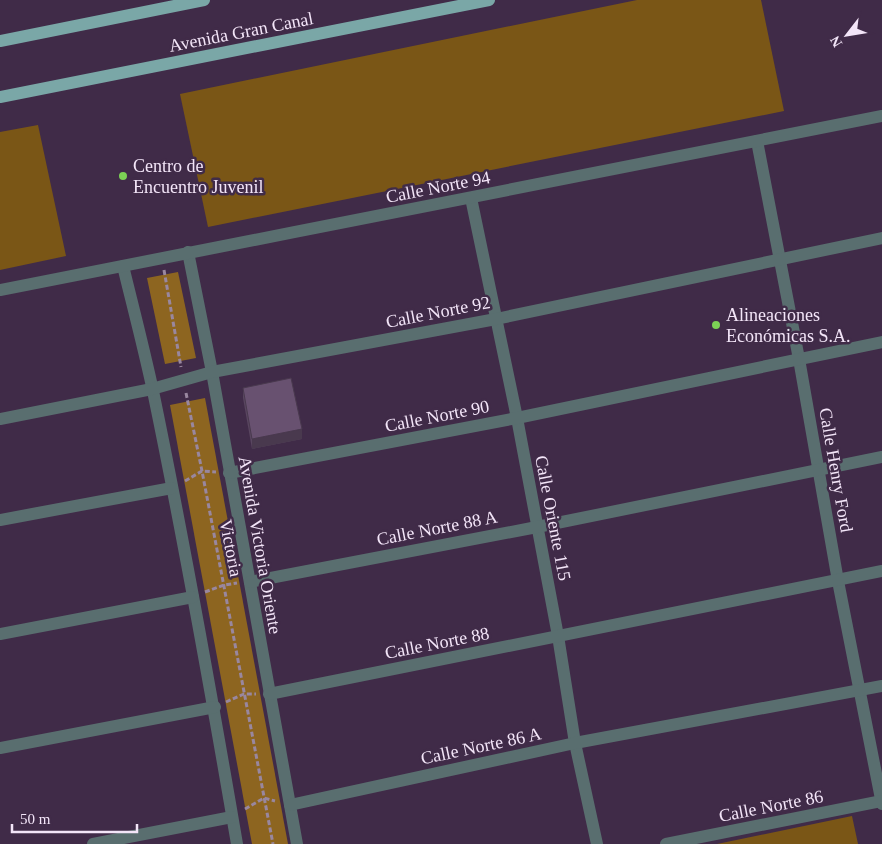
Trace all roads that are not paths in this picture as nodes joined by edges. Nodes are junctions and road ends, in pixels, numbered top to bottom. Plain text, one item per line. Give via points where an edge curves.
1 (204, 0) edge
2 (488, 0) edge
3 (0, 41) edge
4 (0, 97) edge
5 (882, 116) edge
6 (758, 141) junction
7 (471, 198) junction
8 (882, 238) edge
9 (188, 252) junction
10 (780, 259) junction
11 (123, 266) junction
12 (0, 290) edge
13 (496, 319) junction
14 (882, 342) edge
15 (799, 359) junction
16 (212, 372) junction
17 (152, 389) junction
18 (517, 418) junction
19 (0, 419) edge
20 (882, 458) edge
21 (818, 470) junction
22 (229, 473) junction
23 (172, 488) junction
24 (0, 520) edge
25 (537, 527) junction
26 (882, 571) edge
27 (838, 580) junction
28 (250, 582) junction
29 (193, 597) junction
30 (0, 634) edge
31 (558, 636) junction
32 (882, 686) edge
33 (860, 690) junction
34 (269, 694) junction
35 (215, 707) junction
36 (575, 743) junction
37 (0, 748) edge
38 (882, 802) edge
39 (290, 805) junction
40 (232, 817) junction
41 (92, 844) edge
42 (237, 844) edge
43 (297, 844) edge
44 (597, 844) edge
45 (666, 844) edge

1 - 3 main road
2 - 4 main road, Avenida Gran Canal
5 - 6 street, Calle Norte 94
6 - 7 street, Calle Norte 94
6 - 10 street, Calle Henry Ford
7 - 9 street, Calle Norte 94
7 - 13 street, Calle Oriente 115
8 - 10 street, Calle Norte 92
9 - 11 street, Calle Norte 94
9 - 16 street, Avenida Victoria Oriente
10 - 13 street, Calle Norte 92
10 - 15 street, Calle Henry Ford
11 - 12 street, Calle Norte 94
11 - 17 street
13 - 16 street, Calle Norte 92
13 - 18 street, Calle Oriente 115
14 - 15 street, Calle Norte 90
15 - 18 street, Calle Norte 90
15 - 21 street, Calle Henry Ford
16 - 17 street, Calle Norte 92
16 - 22 street, Avenida Victoria Oriente
17 - 19 street, Calle Norte 92
17 - 23 street
18 - 22 street, Calle Norte 90
18 - 25 street, Calle Oriente 115
20 - 21 street, Calle Norte 88 A
21 - 25 street, Calle Norte 88 A
21 - 27 street, Calle Henry Ford
22 - 28 street, Avenida Victoria Oriente
23 - 24 street
23 - 29 street
25 - 28 street, Calle Norte 88 A
25 - 31 street, Calle Oriente 115
26 - 27 street, Calle Norte 88
27 - 31 street, Calle Norte 88
27 - 33 street, Calle Henry Ford
28 - 34 street, Avenida Victoria Oriente
29 - 30 street
29 - 35 street
31 - 34 street, Calle Norte 88
31 - 36 street, Calle Oriente 115
32 - 33 street, Calle Norte 86 A
33 - 36 street, Calle Norte 86 A
33 - 38 street, Calle Henry Ford
34 - 39 street, Avenida Victoria Oriente
35 - 37 street
35 - 40 street
36 - 39 street, Calle Norte 86 A
36 - 44 street, Calle Oriente 115
38 - 45 street, Calle Norte 86
39 - 43 street, Avenida Victoria Oriente
40 - 41 street
40 - 42 street

